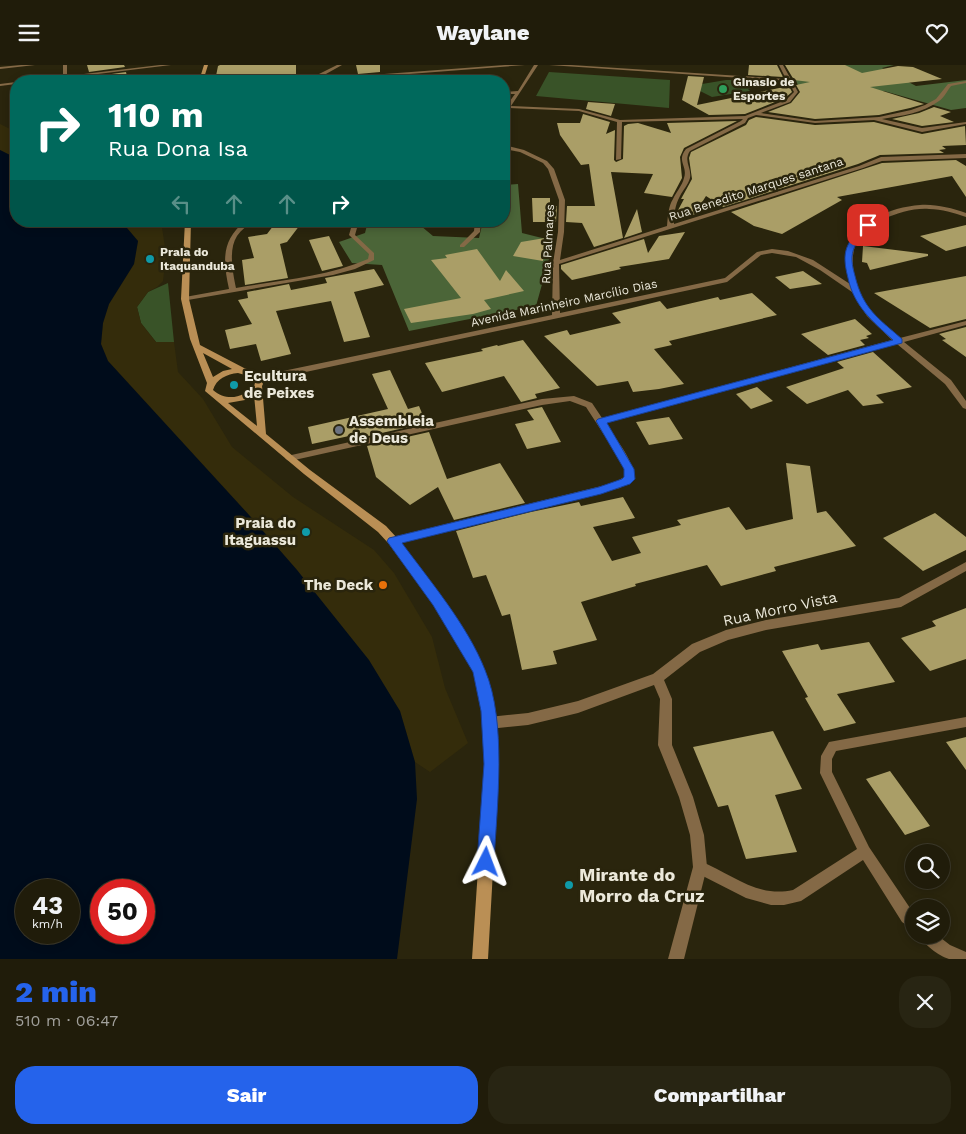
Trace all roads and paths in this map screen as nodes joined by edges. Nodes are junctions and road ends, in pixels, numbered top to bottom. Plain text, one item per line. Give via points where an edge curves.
1 (33, 65) edge
2 (169, 65) edge
3 (340, 65) edge
4 (430, 65) edge
5 (442, 65) edge
6 (522, 65) edge
7 (536, 65) edge
8 (551, 65) edge
9 (781, 65) edge
10 (0, 68) edge
11 (436, 71) junction
12 (424, 72) junction
13 (82, 75) edge
14 (321, 75) edge
15 (386, 75) edge
16 (789, 80) junction
17 (966, 81) edge
18 (519, 92) junction
19 (510, 93) edge
20 (510, 106) edge
21 (510, 107) edge
22 (757, 113) junction
23 (746, 117) junction
24 (872, 118) junction
25 (620, 121) junction
26 (966, 123) edge
27 (510, 148) edge
28 (966, 155) edge
29 (618, 159) dead end
30 (966, 215) edge
31 (188, 227) edge
32 (242, 227) edge
33 (354, 227) edge
34 (477, 227) edge
35 (670, 228) junction
36 (462, 246) dead end
37 (556, 263) junction
38 (233, 291) junction
39 (855, 291) junction
40 (185, 299) junction
41 (556, 316) junction
42 (966, 323) edge
43 (899, 341) junction
44 (198, 347) junction
45 (241, 370) junction
46 (210, 383) junction
47 (258, 383) junction
48 (219, 399) junction
49 (966, 406) edge
50 (601, 421) junction
51 (262, 434) junction
52 (290, 458) junction
53 (393, 541) junction
54 (966, 566) edge
55 (657, 678) junction
56 (966, 721) edge
57 (489, 723) junction
58 (865, 851) junction
59 (700, 867) junction
60 (905, 914) edge
61 (937, 944) edge
62 (480, 959) edge
63 (676, 959) edge
64 (965, 959) edge

1 - 10 lane
2 - 13 lane
3 - 14 street
4 - 12 street
5 - 11 street
6 - 11 street
7 - 18 street
8 - 16 street
9 - 16 street
11 - 12 street
12 - 15 street
16 - 22 street via 796,92 794,96
17 - 24 street via 950,85 939,99 913,111
18 - 19 street
18 - 20 street
21 - 25 street via 579,110
22 - 23 street
22 - 24 street via 815,122
23 - 25 street
23 - 35 street via 743,122 684,153 682,158 688,179 674,202
24 - 26 street via 916,130
25 - 29 street
27 - 37 street, Rua Palmares via 531,154 551,169 562,200
28 - 35 street, Rua Benedito Marques santana via 881,159
30 - 39 street via 947,209 913,207 868,225 850,247 847,260
31 - 40 main road
32 - 38 street via 231,240
33 - 38 street via 352,235 372,254 366,263 333,273
34 - 36 street via 477,232
35 - 37 street, Rua Benedito Marques santana
37 - 41 street, Rua Palmares
38 - 40 street
39 - 41 street, Avenida Marinheiro Marcílio Dias via 825,269 800,257 765,251 727,280
39 - 43 street via 872,317
40 - 44 main road
41 - 47 street, Avenida Marinheiro Marcílio Dias
42 - 43 street
43 - 49 street via 949,383
43 - 50 street
44 - 45 main road
44 - 46 main road
45 - 46 main road via 223,373
45 - 47 main road via 252,373
46 - 48 main road via 209,391
47 - 48 main road via 251,393 241,398
47 - 51 main road
48 - 51 main road
50 - 52 street via 590,405 570,398 559,399
50 - 53 street via 629,469 630,479 601,491
51 - 52 main road
52 - 53 main road via 372,520
53 - 57 main road via 468,649 479,671
54 - 55 street, Rua Morro Vista via 901,602 726,635 696,648
55 - 57 street, Rua Morro Vista via 578,707 528,719
55 - 59 street via 666,699 665,745 697,835
56 - 58 lane via 833,746 827,753 826,773
57 - 62 main road via 492,764
58 - 59 lane via 796,896 784,900 766,899
58 - 60 lane
59 - 63 street
61 - 64 lane

